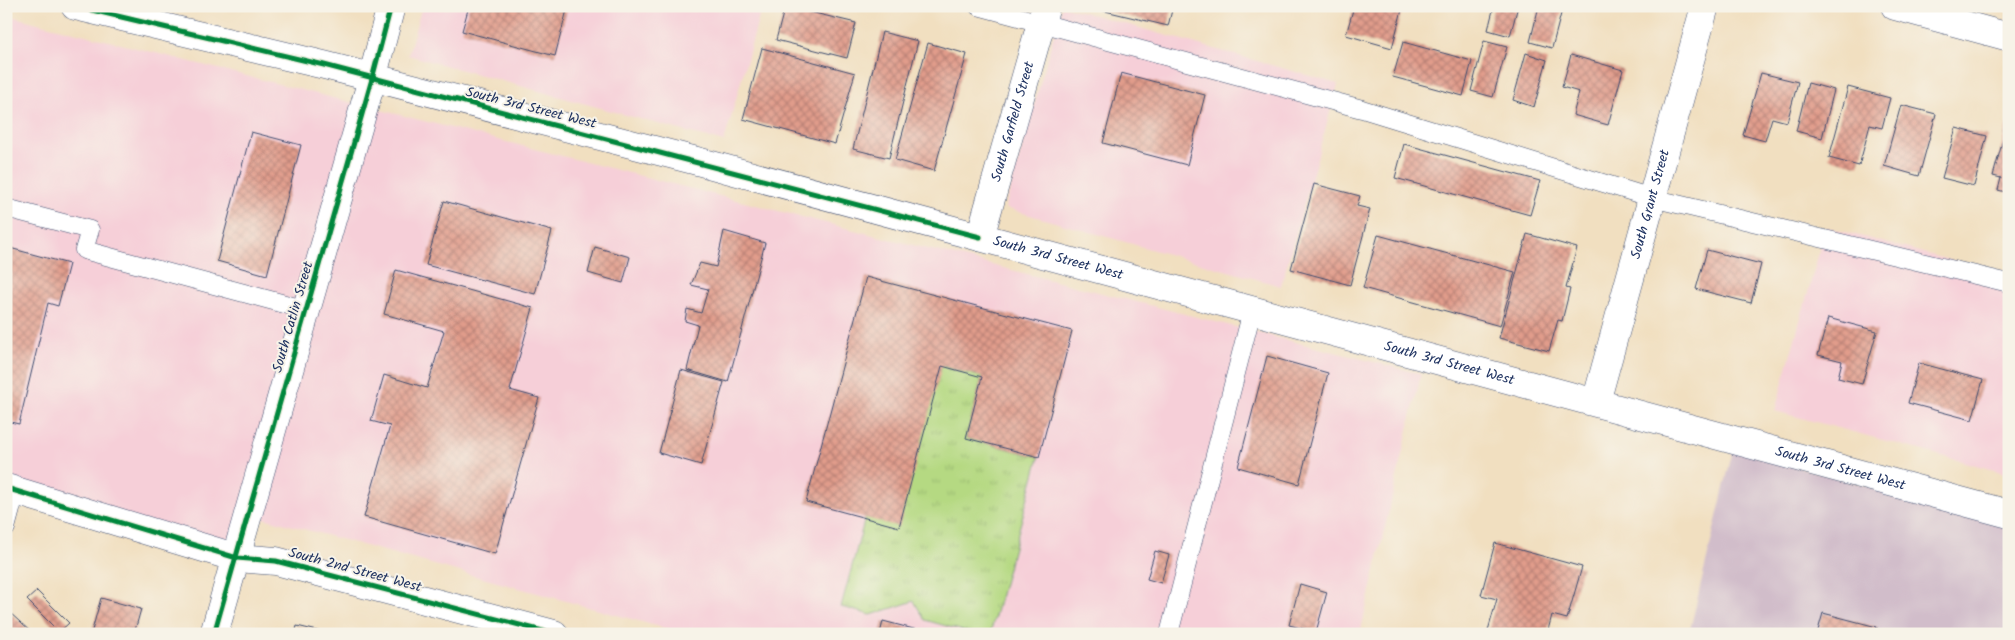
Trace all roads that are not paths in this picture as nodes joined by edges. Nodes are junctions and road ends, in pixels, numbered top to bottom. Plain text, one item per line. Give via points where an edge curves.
1 (75, 6) edge
2 (391, 6) edge
3 (978, 6) edge
4 (1705, 6) edge
5 (1895, 6) edge
6 (1043, 15) edge
7 (2009, 37) edge
8 (372, 79) junction
9 (1652, 198) junction
10 (6, 208) edge
11 (980, 237) junction
12 (2009, 282) edge
13 (307, 310) junction
14 (1252, 311) junction
15 (1596, 402) junction
16 (11, 490) edge
17 (2009, 514) edge
18 (6, 528) edge
19 (237, 558) junction
20 (214, 634) edge
21 (554, 634) edge
22 (1169, 634) edge

1 - 8 main road, South 3rd Street West
2 - 8 main road, South Catlin Street
3 - 6 lane
4 - 9 main road, South Grant Street
5 - 7 main road
6 - 9 lane
6 - 11 main road, South Garfield Street
8 - 11 main road, South 3rd Street West
8 - 13 main road, South Catlin Street
9 - 12 lane
9 - 15 main road, South Grant Street
10 - 13 lane via 90,230 84,250
11 - 14 main road, South 3rd Street West
13 - 19 main road, South Catlin Street
14 - 15 main road, South 3rd Street West
14 - 22 lane
15 - 17 main road, South 3rd Street West
16 - 18 lane
16 - 19 main road, South 2nd Street West
19 - 20 main road, South Catlin Street
19 - 21 main road, South 2nd Street West via 276,561

